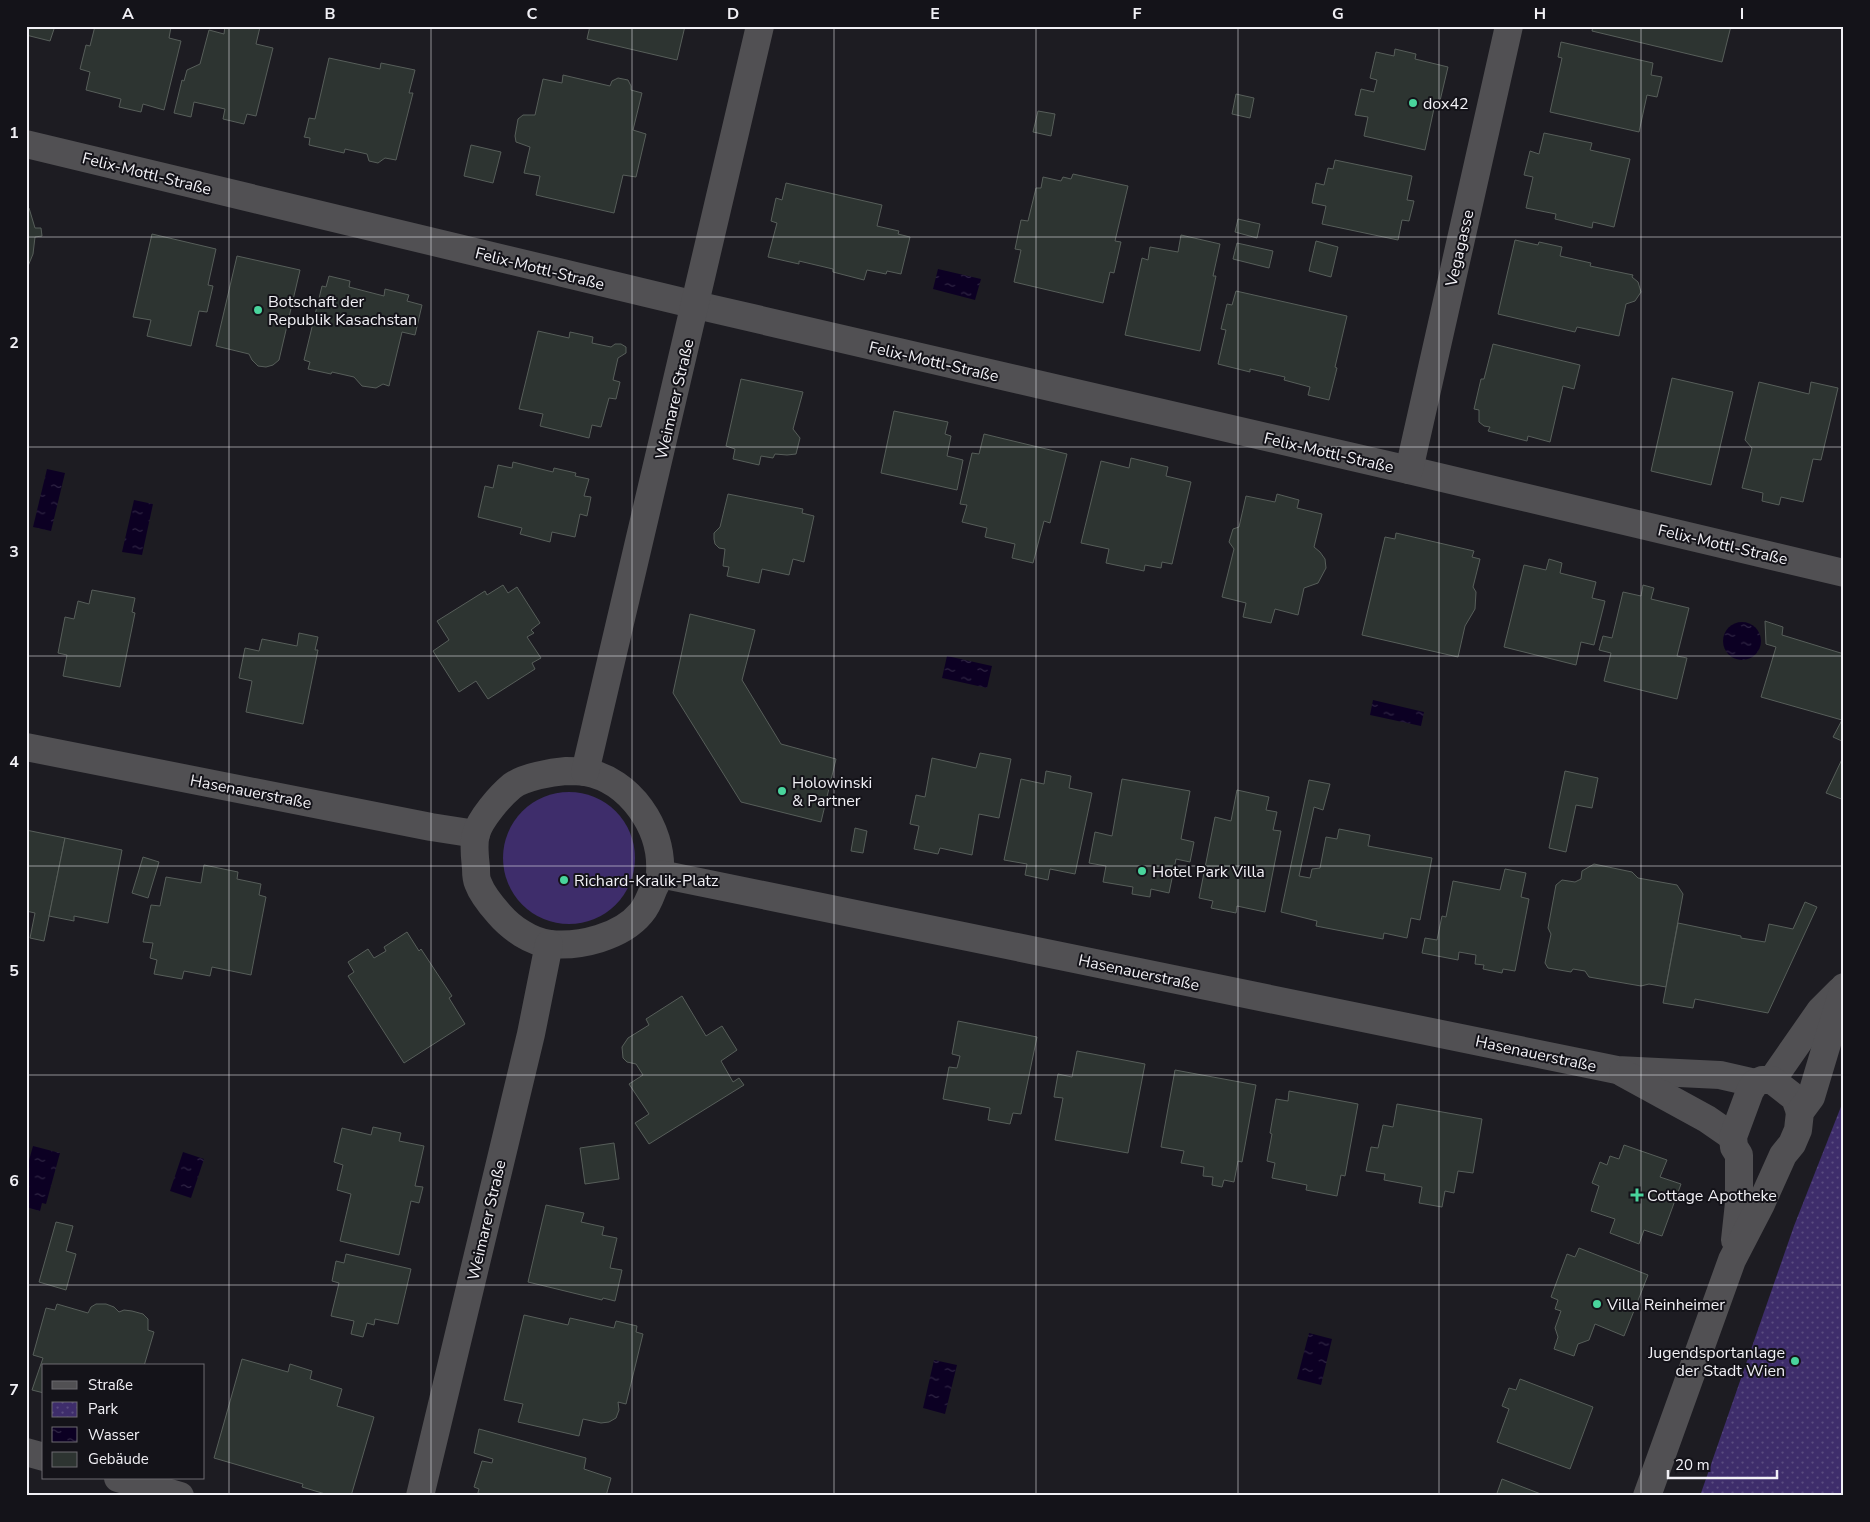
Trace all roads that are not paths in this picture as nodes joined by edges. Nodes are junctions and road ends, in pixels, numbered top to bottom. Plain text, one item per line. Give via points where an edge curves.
1 (760, 26) edge
2 (1509, 26) edge
3 (26, 144) edge
4 (696, 306) junction
5 (1409, 470) junction
6 (1844, 573) edge
7 (26, 747) edge
8 (585, 772) junction
9 (476, 834) junction
10 (660, 874) junction
11 (549, 944) junction
12 (1843, 987) edge
13 (1617, 1070) junction
14 (1764, 1081) junction
15 (1800, 1112) junction
16 (1736, 1146) junction
17 (1783, 1155) junction
18 (1732, 1260) junction
19 (26, 1452) edge
20 (42, 1456) edge
21 (125, 1480) edge
22 (180, 1496) edge
23 (420, 1496) edge
24 (1647, 1496) edge

1 - 4 street, Weimarer Straße
2 - 5 street, Vegagasse
3 - 4 street, Felix-Mottl-Straße
4 - 5 street, Felix-Mottl-Straße
4 - 8 street, Weimarer Straße
5 - 6 street, Felix-Mottl-Straße
7 - 9 street, Hasenauerstraße
8 - 9 street via 546,773 513,785 489,811
8 - 10 street via 606,779 621,789 644,812 657,840
9 - 11 street via 478,882 491,904 508,925
10 - 11 street via 648,903 626,926 594,939 572,944
10 - 13 street, Hasenauerstraße
11 - 23 street, Weimarer Straße via 531,1034
12 - 14 street
12 - 15 street via 1816,1085
13 - 14 street, Hasenauerstraße
13 - 16 street, Hasenauerstraße via 1707,1119
14 - 15 street via 1795,1098
14 - 16 street via 1750,1091
15 - 17 street via 1798,1130
16 - 17 street via 1757,1160 1771,1160
16 - 18 street via 1740,1203
17 - 18 street
18 - 24 street
19 - 20 street
21 - 22 street

